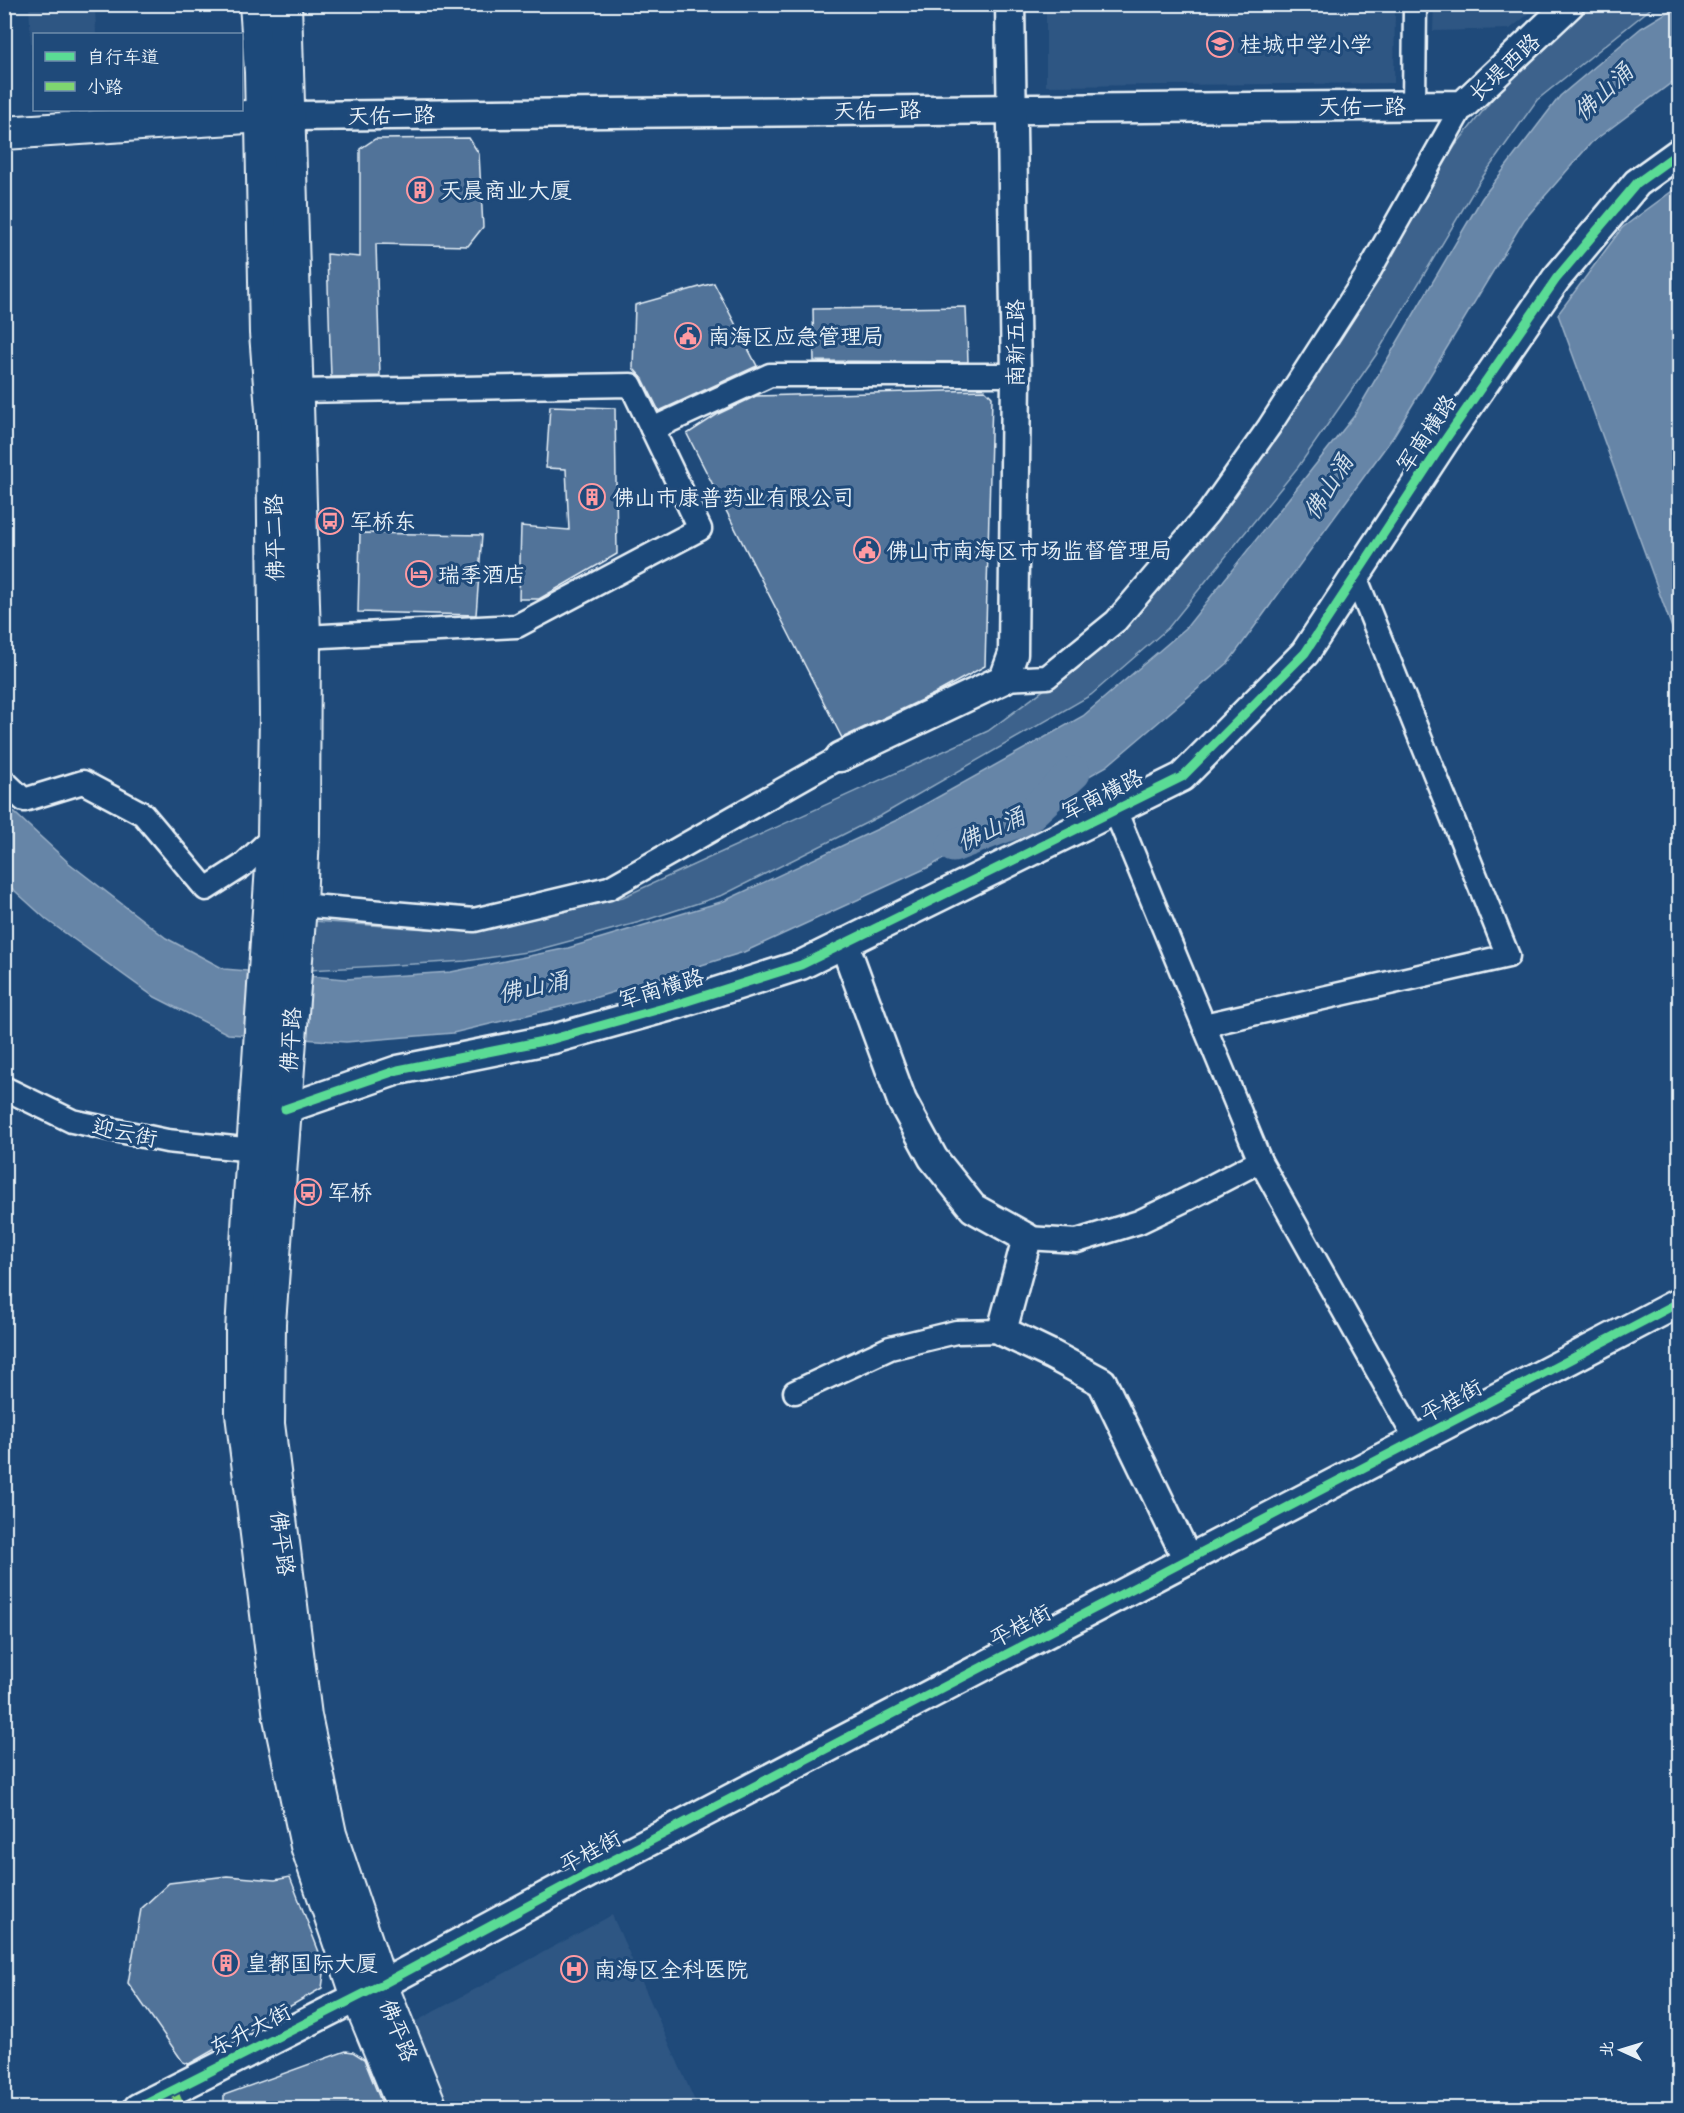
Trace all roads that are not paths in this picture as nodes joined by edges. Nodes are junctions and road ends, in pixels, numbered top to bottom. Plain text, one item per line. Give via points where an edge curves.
1 (256, 4) edge
2 (285, 4) edge
3 (1010, 4) edge
4 (1415, 4) edge
5 (1570, 4) edge
6 (1414, 105) junction
7 (1463, 105) junction
8 (1013, 108) junction
9 (276, 116) junction
10 (4, 133) edge
11 (1680, 152) edge
12 (1016, 375) junction
13 (297, 391) junction
14 (652, 429) junction
15 (1355, 576) junction
16 (304, 637) junction
17 (1004, 679) junction
18 (840, 757) joint
19 (4, 781) edge
20 (1115, 810) junction
21 (274, 836) junction
22 (300, 905) junction
23 (844, 943) junction
24 (282, 956) junction
25 (1204, 1025) junction
26 (273, 1073) junction
27 (4, 1088) edge
28 (285, 1109) junction
29 (253, 1150) junction
30 (1260, 1161) junction
31 (1027, 1239) junction
32 (1680, 1302) edge
33 (1002, 1331) junction
34 (795, 1392) dead end
35 (1416, 1440) junction
36 (1188, 1560) junction
37 (369, 1991) junction
38 (177, 2099) edge
39 (138, 2109) edge
40 (404, 2109) edge
41 (431, 2109) edge

1 - 9 main road, 佛平二路
2 - 9 main road, 佛平二路
3 - 8 street, 南新五路
4 - 6 street
5 - 7 street, 长堤西路
6 - 7 street, 天佑一路
6 - 8 street, 天佑一路
7 - 17 street via 1367,275 1208,513 1116,621 1047,677
8 - 9 street, 天佑一路
8 - 12 street, 南新五路
9 - 10 main road
9 - 13 main road, 佛平二路
9 - 21 main road, 佛平二路 via 266,333 273,423
11 - 15 street, 军南横路 via 1637,183 1556,279
12 - 14 street via 770,375
12 - 17 street, 南新五路 via 1013,654
13 - 14 street via 631,385
13 - 16 main road, 佛平二路
14 - 16 street via 700,529 517,626
15 - 20 street, 军南横路 via 1305,653 1182,777
15 - 25 street via 1508,956
16 - 22 main road, 佛平二路
17 - 18 street
18 - 22 street via 609,888 474,920
19 - 21 street via 24,800 83,782 142,814 206,889 242,866
20 - 23 street, 军南横路
20 - 25 street
21 - 24 main road, 佛平二路
22 - 24 main road, 佛平二路
23 - 28 street, 军南横路 via 801,965 678,1004 553,1040 398,1070
23 - 31 street via 902,1101 933,1158 973,1208
24 - 26 main road, 佛平路
25 - 30 street
26 - 28 main road, 佛平路
26 - 29 main road, 佛平路
27 - 29 street, 迎云街 via 72,1121 167,1141
28 - 37 main road, 佛平路 via 269,1323 268,1424 304,1716
29 - 37 main road, 佛平路 via 242,1331 242,1414 280,1718 308,1846
30 - 31 street via 1139,1222 1077,1241
30 - 35 street
31 - 33 street
32 - 35 street, 平桂街
33 - 34 street via 956,1332 890,1348
33 - 36 street via 1102,1382
35 - 36 street, 平桂街
36 - 37 street, 平桂街
37 - 38 street, 东升大街
37 - 40 main road, 佛平路
37 - 41 main road, 佛平路
38 - 39 street, 东升大街

